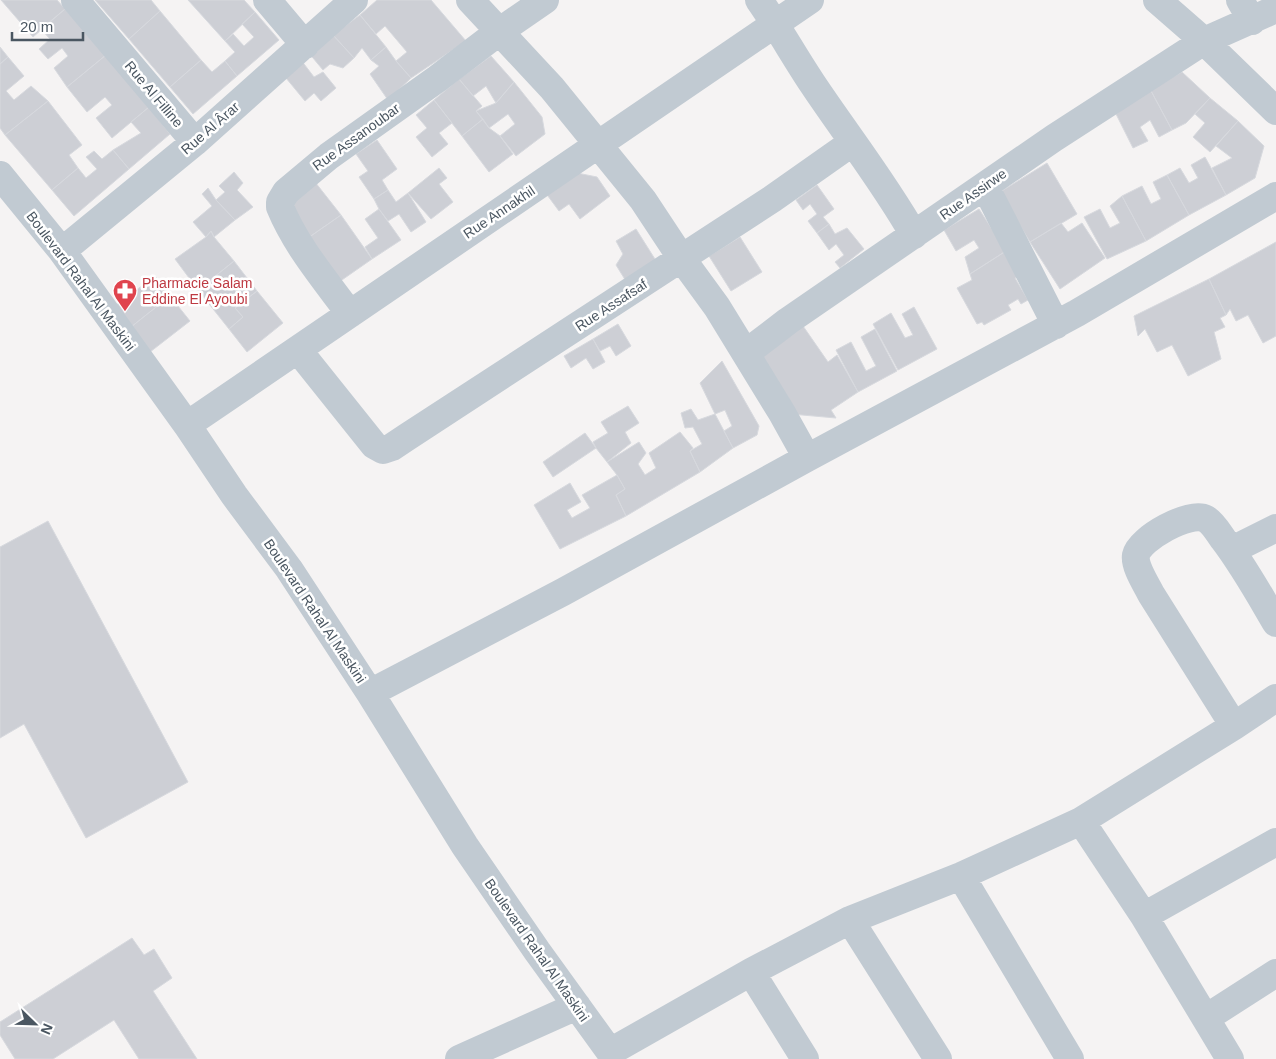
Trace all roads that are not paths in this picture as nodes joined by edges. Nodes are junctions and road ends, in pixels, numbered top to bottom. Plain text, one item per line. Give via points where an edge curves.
1 (75, 0) edge
2 (267, 0) edge
3 (354, 0) edge
4 (470, 0) edge
5 (545, 0) edge
6 (759, 0) edge
7 (810, 0) edge
8 (1157, 0) edge
9 (1276, 9) edge
10 (1246, 10) edge
11 (776, 24) junction
12 (500, 31) junction
13 (1204, 41) junction
14 (305, 44) junction
15 (1276, 111) edge
16 (195, 142) junction
17 (853, 142) junction
18 (599, 144) junction
19 (0, 175) edge
20 (985, 186) junction
21 (1276, 196) edge
22 (914, 235) junction
23 (62, 251) junction
24 (682, 259) junction
25 (350, 314) junction
26 (1056, 325) junction
27 (298, 350) junction
28 (746, 353) junction
29 (187, 425) junction
30 (806, 458) junction
31 (1276, 528) edge
32 (1232, 550) junction
33 (1276, 623) edge
34 (370, 693) junction
35 (1276, 698) edge
36 (1234, 726) junction
37 (1081, 821) junction
38 (1276, 842) edge
39 (961, 876) junction
40 (1144, 916) junction
41 (850, 920) junction
42 (751, 972) junction
43 (1276, 973) edge
44 (577, 1006) junction
45 (1206, 1018) junction
46 (611, 1056) edge
47 (459, 1059) edge
48 (805, 1059) edge
49 (938, 1059) edge
50 (1070, 1059) edge
51 (1230, 1059) edge

1 - 16 street, Rue Al Filline
2 - 14 street
3 - 14 street, Rue Al Ârar
4 - 12 street
5 - 12 street, Rue Assanoubar
6 - 11 street
7 - 11 street, Rue Annakhil
8 - 13 street
9 - 10 street, Rue Assirwe
10 - 13 street, Rue Assirwe
11 - 17 street
11 - 18 street, Rue Annakhil
12 - 18 street
12 - 25 street, Rue Assanoubar via 329,156 282,198 280,207 305,252
13 - 15 street
13 - 20 street, Rue Assirwe
14 - 16 street, Rue Al Ârar
16 - 23 street, Rue Al Ârar
17 - 22 street
17 - 24 street, Rue Assafsaf
18 - 24 street via 643,200
18 - 25 street, Rue Annakhil
19 - 23 street, Boulevard Rahal Al Maskini
20 - 22 street, Rue Assirwe
20 - 26 street
21 - 26 street
22 - 28 street, Rue Assirwe
23 - 29 street, Boulevard Rahal Al Maskini
24 - 27 street, Rue Assafsaf via 383,450 374,445
24 - 28 street
25 - 27 street, Rue Annakhil
26 - 30 street
27 - 29 street, Rue Annakhil
28 - 30 street
29 - 34 street, Boulevard Rahal Al Maskini
30 - 34 street via 563,592
31 - 32 street
32 - 33 street
32 - 36 street via 1207,519 1194,517 1157,532 1136,555 1140,573 1151,594
34 - 44 street, Boulevard Rahal Al Maskini via 465,846
35 - 36 street
36 - 37 street
37 - 39 street
37 - 40 street
38 - 40 street
39 - 41 street
39 - 50 street
40 - 45 street
41 - 42 street
41 - 49 street
42 - 46 street
42 - 48 street
43 - 45 street
44 - 46 street, Boulevard Rahal Al Maskini
44 - 47 street
45 - 51 street

